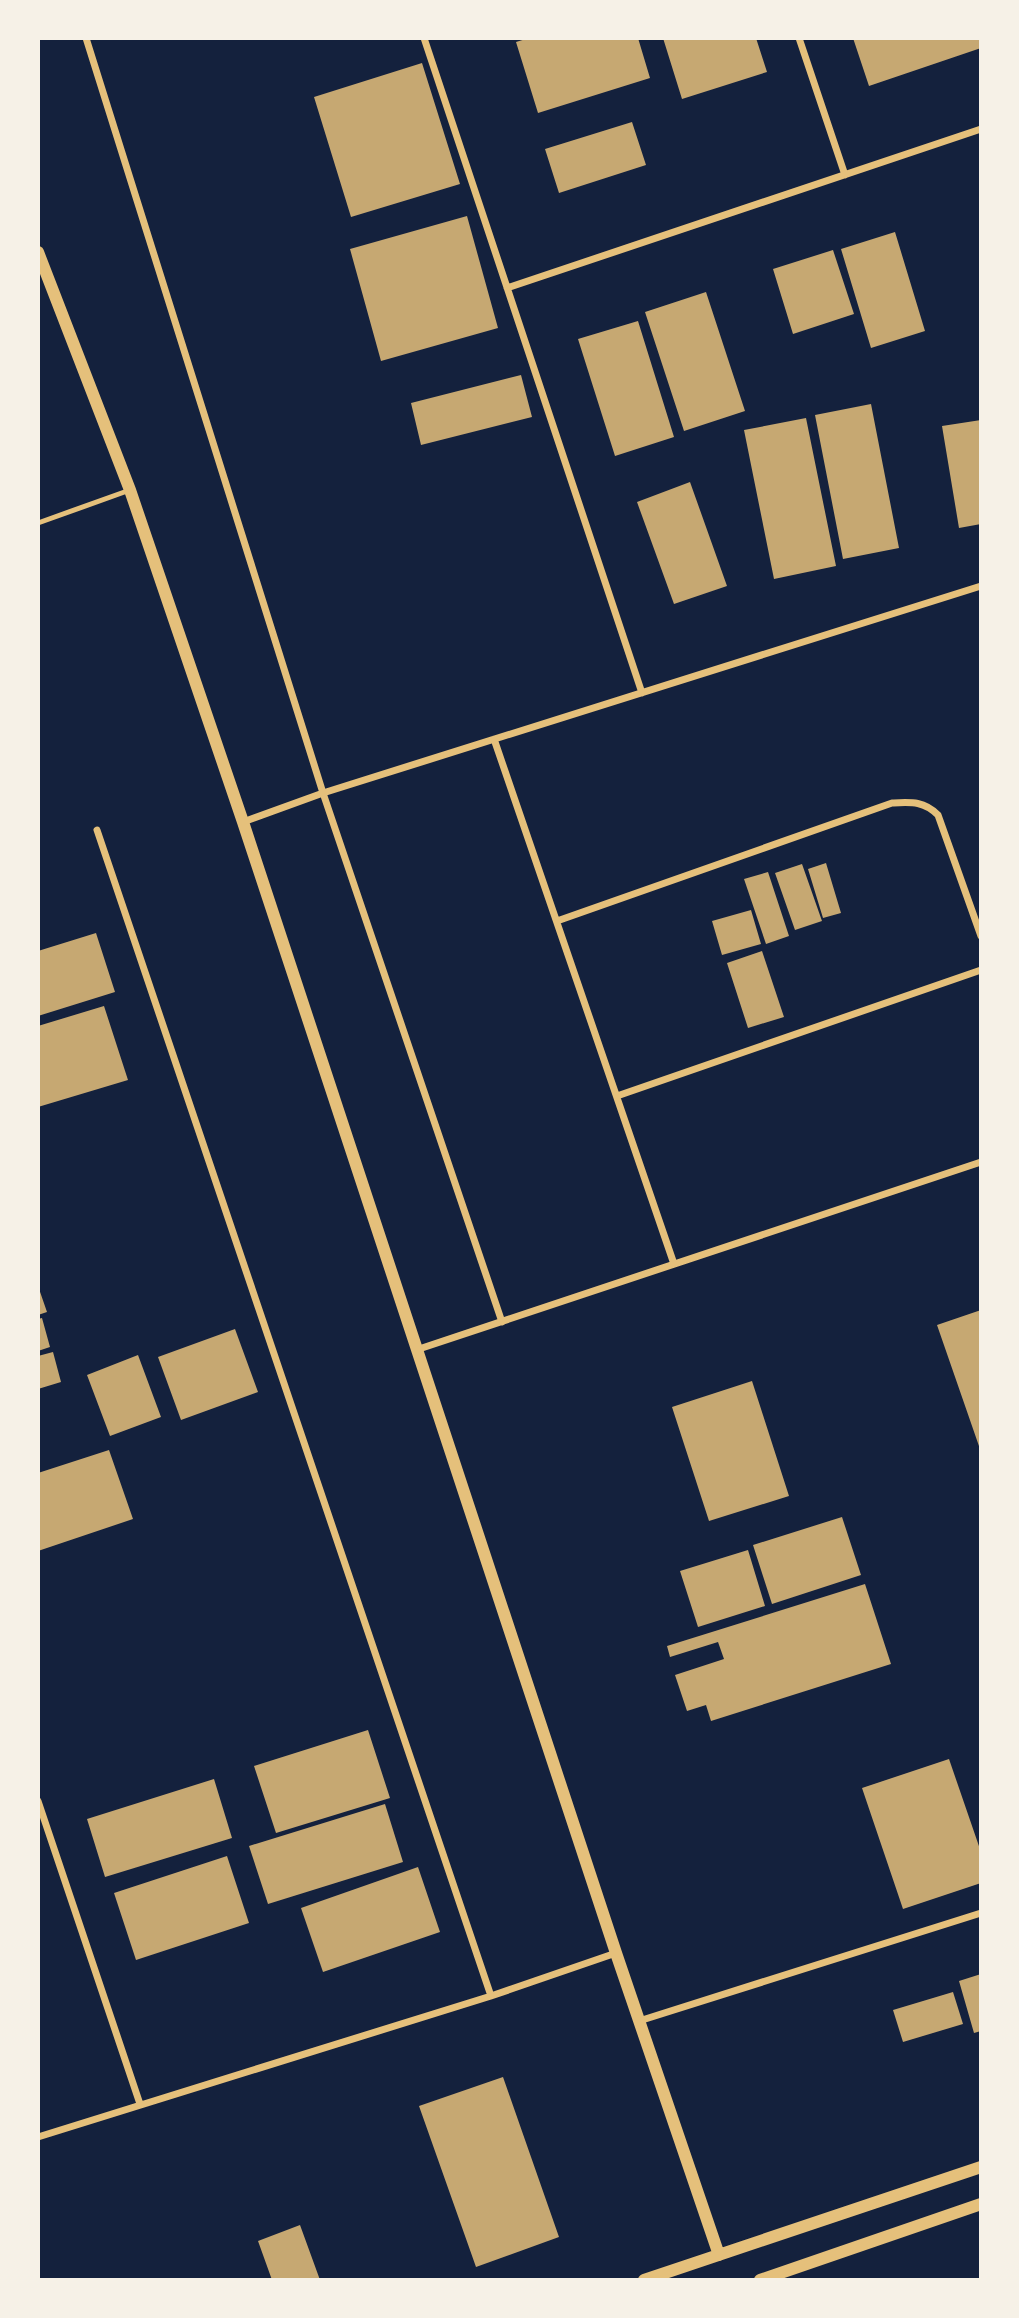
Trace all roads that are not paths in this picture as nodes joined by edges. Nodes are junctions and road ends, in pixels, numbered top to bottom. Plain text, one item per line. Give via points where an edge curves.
1 (86, 38) edge
2 (424, 38) edge
3 (799, 38) edge
4 (981, 129) edge
5 (845, 174) junction
6 (38, 251) edge
7 (42, 273) edge
8 (507, 288) junction
9 (130, 490) junction
10 (38, 523) edge
11 (981, 586) edge
12 (642, 693) junction
13 (494, 739) junction
14 (323, 793) junction
15 (243, 822) junction
16 (96, 830) dead end
17 (557, 921) junction
18 (981, 936) edge
19 (981, 970) edge
20 (617, 1096) junction
21 (981, 1162) edge
22 (674, 1264) junction
23 (502, 1322) junction
24 (419, 1349) junction
25 (38, 1801) edge
26 (981, 1913) edge
27 (616, 1953) junction
28 (491, 1996) junction
29 (639, 2021) junction
30 (140, 2104) junction
31 (38, 2137) edge
32 (981, 2167) edge
33 (981, 2204) edge
34 (719, 2255) junction
35 (644, 2280) edge
36 (760, 2280) edge

1 - 14 street
2 - 8 street
3 - 5 street
4 - 5 street
5 - 8 street
6 - 7 street
7 - 9 street
8 - 12 street
9 - 10 lane
9 - 15 street
11 - 12 street
12 - 13 street
13 - 14 street
13 - 17 street
14 - 15 street
14 - 23 street
15 - 24 street
16 - 28 street
17 - 18 street via 892,803 914,802 928,805 938,816
17 - 20 street
19 - 20 street
20 - 22 street
21 - 22 street
22 - 23 street
23 - 24 street
24 - 27 street
25 - 30 street
26 - 29 street
27 - 28 street
27 - 29 street
28 - 30 street
29 - 34 street
30 - 31 street
32 - 34 street
33 - 36 street
34 - 35 street

